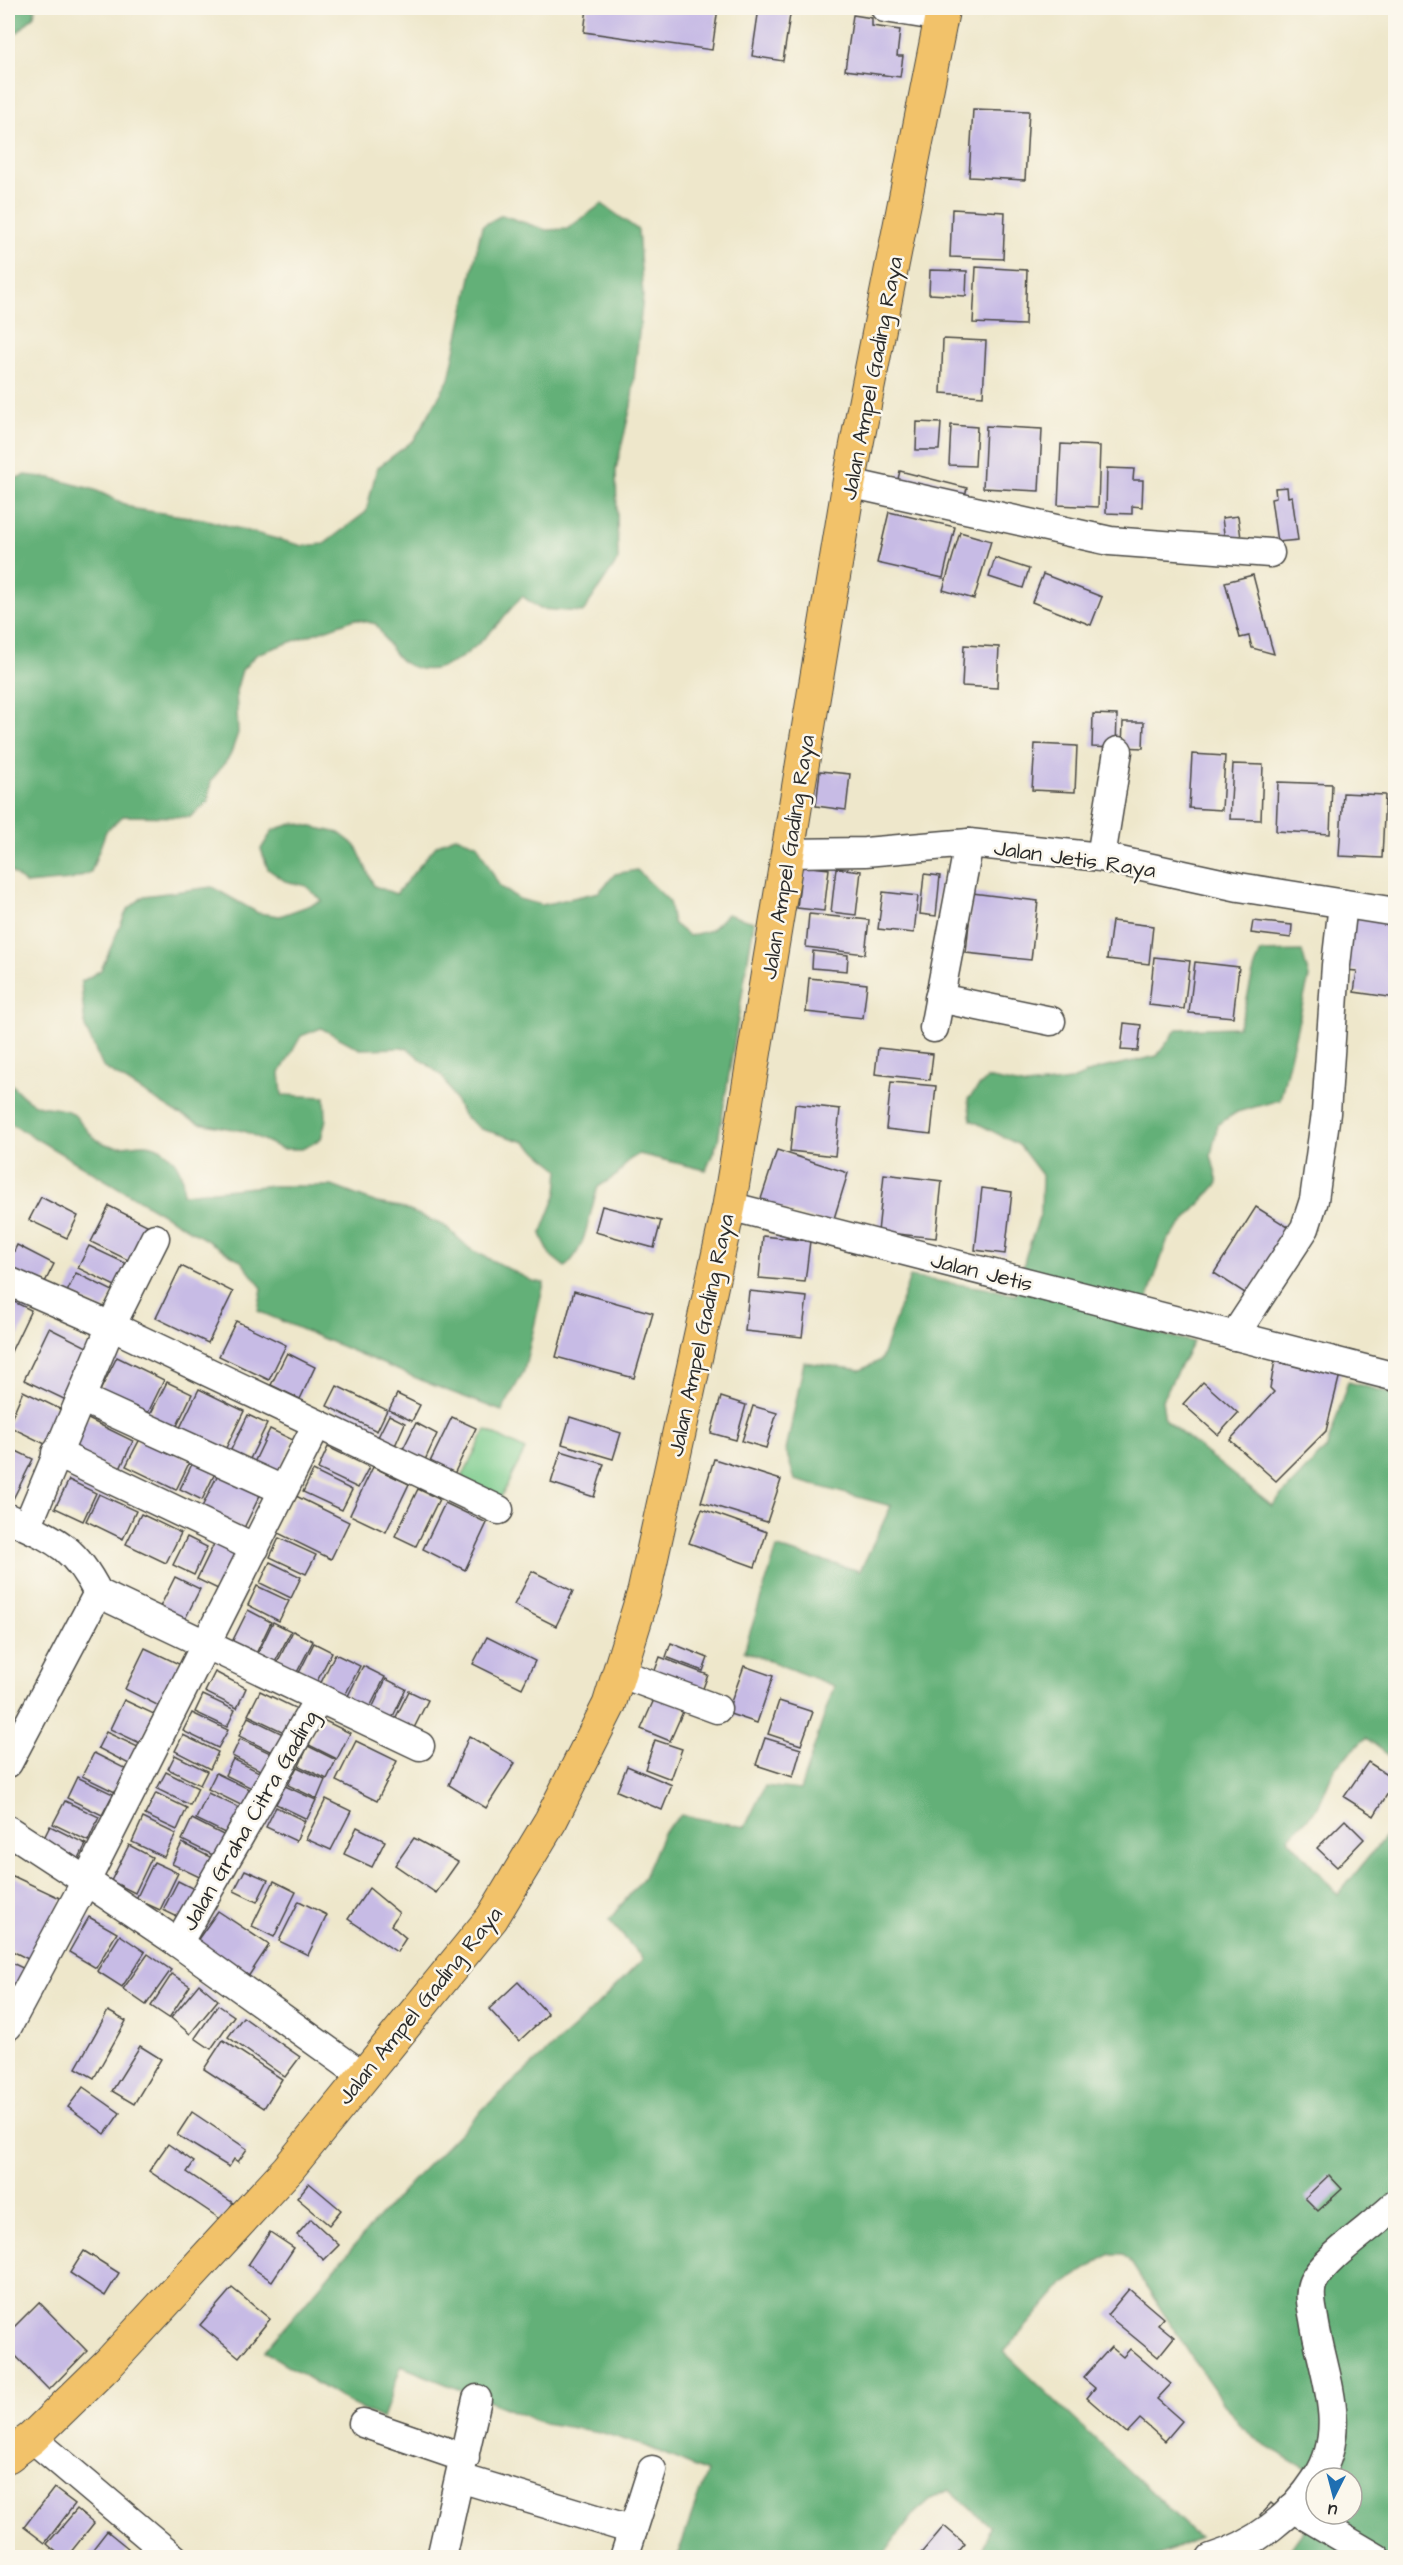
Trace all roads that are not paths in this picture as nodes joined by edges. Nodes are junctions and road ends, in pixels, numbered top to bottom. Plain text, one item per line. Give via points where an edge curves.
1 (885, 8) edge
2 (943, 12) edge
3 (849, 483) junction
4 (1270, 553) dead end
5 (1118, 751) dead end
6 (969, 843) junction
7 (786, 853) junction
8 (1101, 857) junction
9 (1343, 904) junction
10 (1395, 912) edge
11 (939, 998) junction
12 (1051, 1021) dead end
13 (934, 1028) dead end
14 (729, 1206) junction
15 (155, 1238) dead end
16 (8, 1281) edge
17 (111, 1326) junction
18 (1234, 1336) junction
19 (1395, 1377) edge
20 (81, 1398) junction
21 (317, 1424) junction
22 (56, 1453) junction
23 (283, 1490) junction
24 (499, 1510) dead end
25 (19, 1517) edge
26 (255, 1548) junction
27 (98, 1593) junction
28 (204, 1644) junction
29 (619, 1673) junction
30 (319, 1698) junction
31 (717, 1709) dead end
32 (420, 1746) dead end
33 (8, 1763) edge
34 (8, 1830) edge
35 (86, 1881) junction
36 (178, 1943) junction
37 (8, 2026) edge
38 (362, 2075) junction
39 (1395, 2204) edge
40 (477, 2399) dead end
41 (363, 2423) dead end
42 (20, 2447) edge
43 (1324, 2466) edge
44 (463, 2468) junction
45 (651, 2470) dead end
46 (1304, 2493) edge
47 (1292, 2508) junction
48 (633, 2530) junction
49 (174, 2558) edge
50 (441, 2558) edge
51 (624, 2558) edge
52 (1211, 2558) edge
53 (1377, 2558) edge

1 - 2 street
2 - 3 main road, Jalan Ampel Gading Raya
3 - 4 street via 1110,541
3 - 7 main road, Jalan Ampel Gading Raya
5 - 8 street
6 - 7 street, Jalan Jetis Raya via 865,852
6 - 8 street, Jalan Jetis Raya
6 - 11 street
7 - 14 main road, Jalan Ampel Gading Raya
8 - 9 street, Jalan Jetis Raya via 1239,887
9 - 10 street, Jalan Jetis Raya
9 - 18 street via 1326,1113 1314,1200 1305,1228
11 - 12 street
11 - 13 street
14 - 18 street, Jalan Jetis
14 - 29 main road, Jalan Ampel Gading Raya via 644,1592
15 - 17 street
16 - 17 street
17 - 20 street
17 - 21 street
18 - 19 street, Jalan Jetis
20 - 22 street
20 - 23 street
21 - 23 street
21 - 24 street
22 - 25 street
22 - 26 street
23 - 26 street
25 - 27 street via 73,1554 87,1570
26 - 28 street
27 - 28 street, Jalan Graha Citra Gading
27 - 33 street
28 - 30 street, Jalan Graha Citra Gading
28 - 35 street
29 - 31 street
29 - 38 main road, Jalan Ampel Gading Raya via 609,1705 551,1820 492,1918
30 - 32 street, Jalan Graha Citra Gading
30 - 36 street, Jalan Graha Citra Gading
34 - 35 street, Jalan Graha Citra Gading
35 - 36 street, Jalan Graha Citra Gading
35 - 37 street
36 - 38 street, Jalan Graha Citra Gading
38 - 42 main road, Jalan Ampel Gading Raya via 288,2169 212,2253 110,2362
39 - 43 street via 1313,2281 1315,2330 1334,2417 1332,2442
40 - 44 street
41 - 44 street
42 - 49 street
44 - 48 street
44 - 50 street
45 - 48 street
46 - 47 street
47 - 52 street via 1267,2532
47 - 53 street
48 - 51 street

